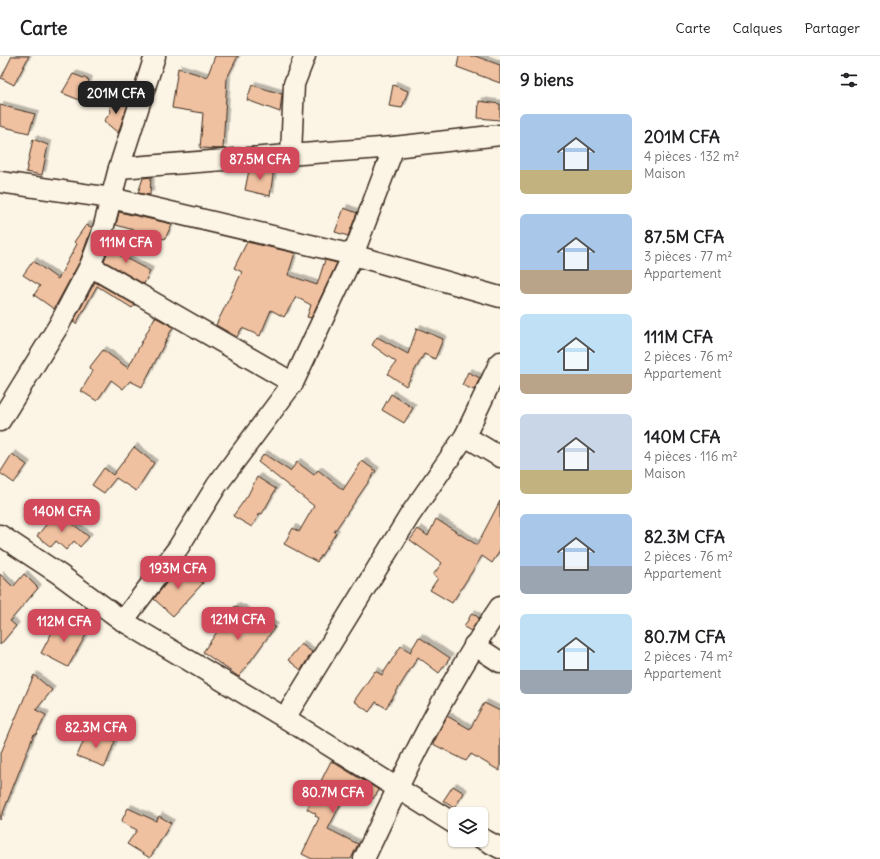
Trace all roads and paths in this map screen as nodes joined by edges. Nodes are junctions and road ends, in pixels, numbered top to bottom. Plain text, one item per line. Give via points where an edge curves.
1 (155, 56) edge
2 (305, 56) edge
3 (500, 136) edge
4 (394, 147) junction
5 (291, 155) junction
6 (119, 168) junction
7 (0, 182) edge
8 (111, 198) junction
9 (353, 255) junction
10 (90, 266) junction
11 (500, 297) edge
12 (500, 362) edge
13 (293, 383) junction
14 (0, 421) edge
15 (466, 436) junction
16 (500, 457) edge
17 (0, 535) edge
18 (500, 607) edge
19 (123, 621) junction
20 (474, 646) junction
21 (500, 662) edge
22 (285, 718) junction
23 (397, 789) junction
24 (448, 820) edge
25 (488, 842) edge
26 (500, 848) edge
27 (364, 859) edge

1 - 6 street
2 - 5 street via 294,84
3 - 4 street
4 - 5 street
4 - 9 street
5 - 6 street
6 - 8 street
7 - 8 street
8 - 9 street
8 - 10 street
9 - 11 street
9 - 13 street
10 - 13 street
10 - 14 street via 59,325
12 - 15 street
13 - 19 street via 216,486 178,548
15 - 16 street
15 - 22 street via 410,515
17 - 19 street
18 - 20 street
19 - 22 street
20 - 21 street
20 - 23 street
22 - 23 street
23 - 24 street
23 - 27 street
25 - 26 street

